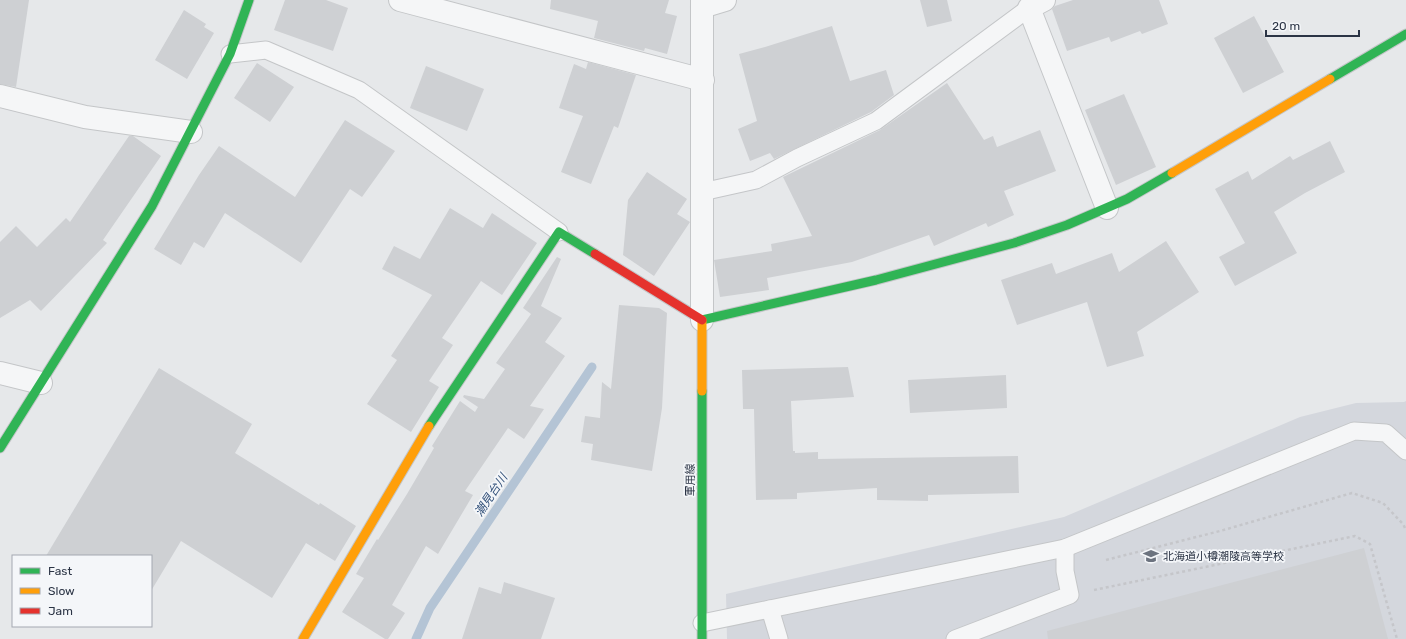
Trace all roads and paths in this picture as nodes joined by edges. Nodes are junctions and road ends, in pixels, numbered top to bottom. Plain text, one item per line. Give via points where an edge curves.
1 (249, 0) edge
2 (400, 0) edge
3 (725, 0) edge
4 (702, 3) edge
5 (1036, 4) edge
6 (1406, 34) edge
7 (230, 54) junction
8 (703, 80) junction
9 (0, 96) edge
10 (191, 132) junction
11 (702, 192) junction
12 (1107, 208) junction
13 (559, 232) junction
14 (702, 320) junction
15 (0, 373) edge
16 (41, 383) junction
17 (0, 448) edge
18 (1406, 451) edge
19 (1406, 530) edge
20 (1065, 548) junction
21 (1065, 571) junction
22 (1070, 595) junction
23 (770, 609) junction
24 (702, 631) edge
25 (303, 639) edge
26 (779, 639) edge
27 (955, 639) edge
28 (1397, 639) edge

1 - 7 street
2 - 8 street
3 - 4 street
4 - 8 street
5 - 11 lane via 876,121 756,180
5 - 12 street
6 - 12 street
7 - 10 street
7 - 13 lane via 266,50 359,90
8 - 11 street
9 - 10 street via 85,117
10 - 16 street via 152,206
11 - 14 street
12 - 14 street via 1067,225 1007,245 876,280
13 - 14 street
13 - 25 street via 435,416
14 - 24 street, 軍用線
15 - 16 street
16 - 17 street
18 - 20 lane via 1386,433 1354,431
19 - 21 path via 1383,503 1352,493 1220,531
20 - 21 lane
20 - 23 lane
21 - 22 lane
22 - 27 lane
22 - 28 path via 1355,536 1370,544
23 - 24 lane
23 - 26 lane

